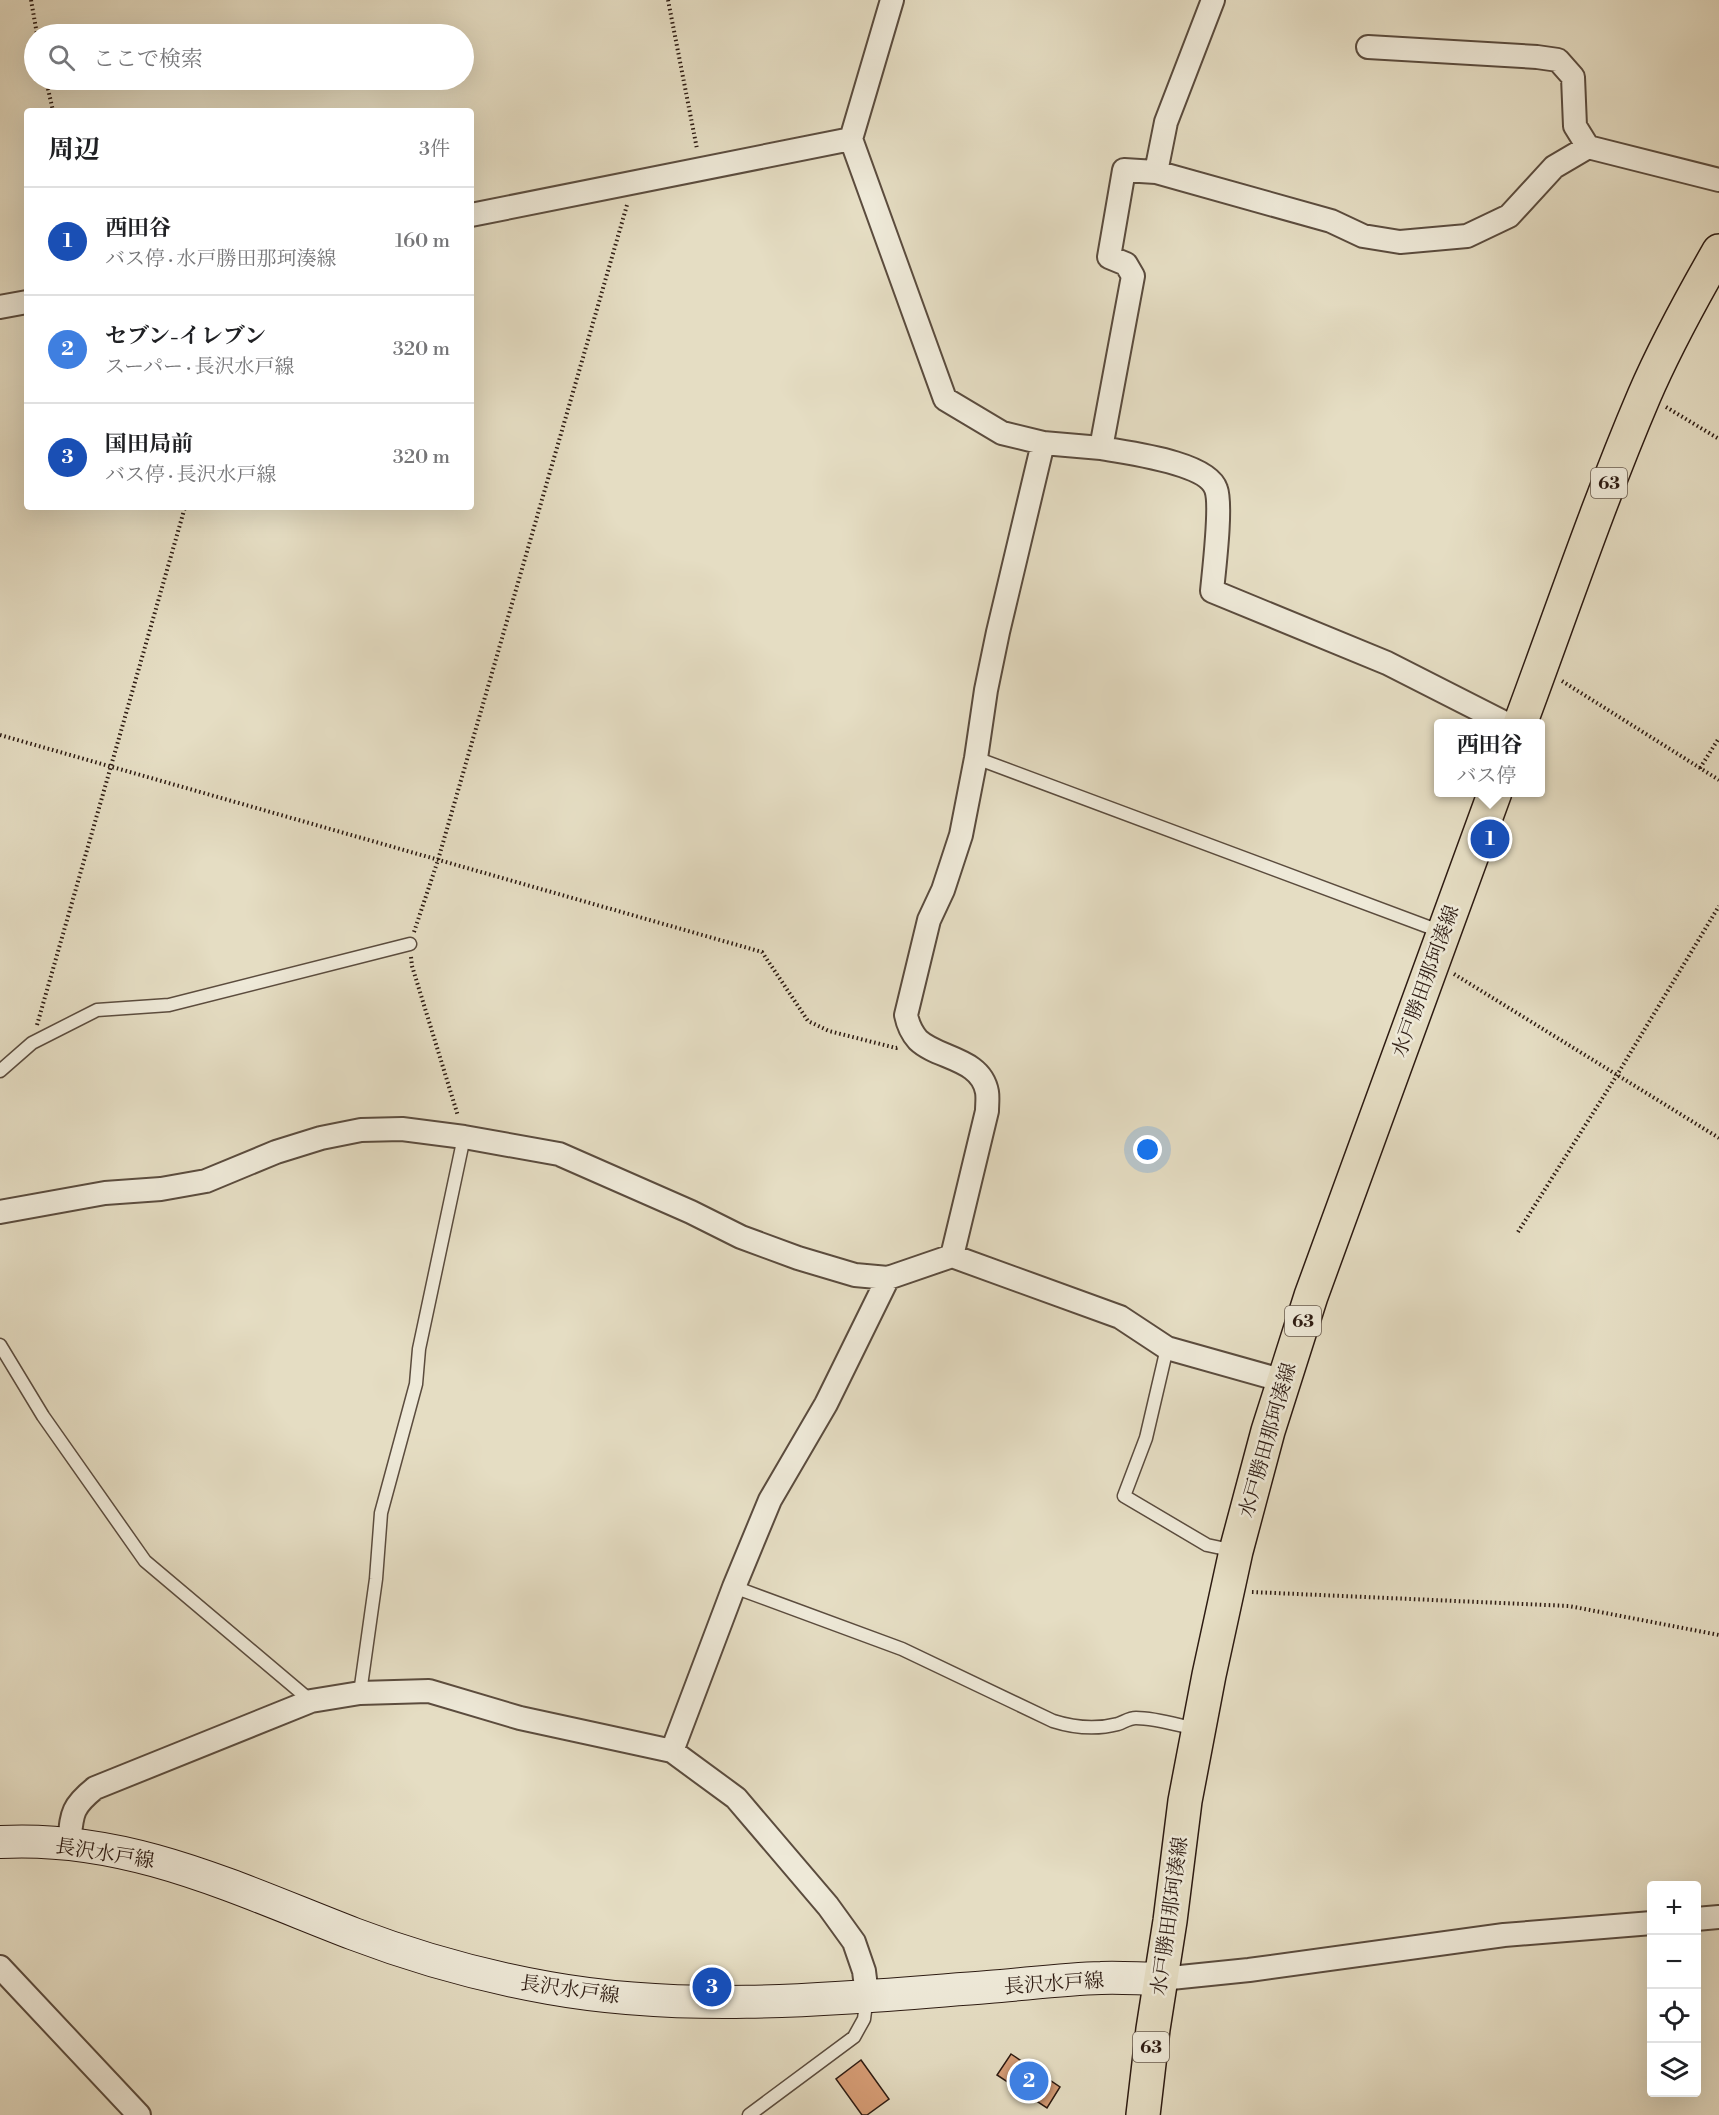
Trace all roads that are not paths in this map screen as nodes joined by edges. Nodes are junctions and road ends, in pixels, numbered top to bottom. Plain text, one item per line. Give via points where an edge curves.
1 (892, 0) edge
2 (1213, 0) edge
3 (1368, 47) dead end
4 (851, 139) junction
5 (1588, 147) junction
6 (1156, 172) junction
7 (1719, 180) edge
8 (474, 213) edge
9 (1719, 251) edge
10 (24, 303) edge
11 (0, 308) edge
12 (1043, 443) junction
13 (1101, 447) junction
14 (1498, 719) edge
15 (1522, 719) edge
16 (976, 758) junction
17 (1493, 797) edge
18 (410, 944) road end
19 (1438, 947) junction
20 (0, 1071) edge
21 (464, 1137) junction
22 (0, 1212) edge
23 (952, 1256) junction
24 (888, 1278) junction
25 (0, 1344) edge
26 (1167, 1348) junction
27 (1284, 1381) junction
28 (1236, 1551) junction
29 (734, 1587) junction
30 (360, 1693) junction
31 (311, 1701) junction
32 (1198, 1729) junction
33 (672, 1751) junction
34 (0, 1842) edge
35 (69, 1845) junction
36 (1719, 1917) edge
37 (1701, 1919) edge
38 (1647, 1923) edge
39 (0, 1967) edge
40 (1161, 1979) junction
41 (867, 1995) junction
42 (139, 2115) edge
43 (749, 2115) edge
44 (1143, 2115) edge

1 - 4 street
2 - 6 street via 1166,122
3 - 5 street via 1558,60 1573,77 1575,126
4 - 8 street
4 - 12 street via 945,399 1002,433
5 - 6 street via 1554,167 1509,216 1467,236 1400,242 1363,236 1331,221
5 - 7 street
6 - 13 street via 1124,170 1109,257 1126,264 1133,276
9 - 15 main road, 63 via 1645,394
10 - 11 street
12 - 13 street
12 - 16 street via 998,632
13 - 14 street via 1188,465 1205,475 1216,488 1212,591 1387,663
16 - 19 lane
16 - 23 street via 961,835 930,920 906,1015 910,1030 920,1042 967,1064 987,1091 987,1111
17 - 19 main road, 水戸勝田那珂湊線 / 63
18 - 20 lane via 169,1005 97,1010 32,1043
19 - 27 main road, 水戸勝田那珂湊線 / 63 via 1339,1217
21 - 22 street via 402,1129 361,1130 287,1149 206,1181 105,1193
21 - 24 street via 559,1154 760,1244 855,1275
21 - 30 lane via 419,1349 416,1384 381,1513
23 - 24 street
23 - 26 street via 1120,1317
24 - 29 street via 826,1404 770,1500
25 - 31 lane via 43,1416 145,1561
26 - 27 street
26 - 28 lane via 1146,1437 1124,1496 1208,1545
27 - 28 main road, 水戸勝田那珂湊線 / 63
28 - 32 main road, 水戸勝田那珂湊線 / 63
29 - 32 lane via 902,1649 1072,1727 1096,1728 1133,1718
29 - 33 street
30 - 31 street
30 - 33 street via 429,1691 520,1718
31 - 35 street via 95,1788 80,1800 72,1815
32 - 40 main road, 水戸勝田那珂湊線 / 63
33 - 41 street via 736,1798 828,1906 854,1942
34 - 35 main road, 長沢水戸線
35 - 41 main road, 長沢水戸線 via 166,1862 422,1958 542,1986 621,1997 698,2001 768,2002
36 - 37 street
38 - 40 street via 1504,1935
39 - 42 street
40 - 41 main road, 長沢水戸線 via 1101,1978
40 - 44 main road, 水戸勝田那珂湊線 / 63
41 - 43 lane via 864,2019 854,2037

